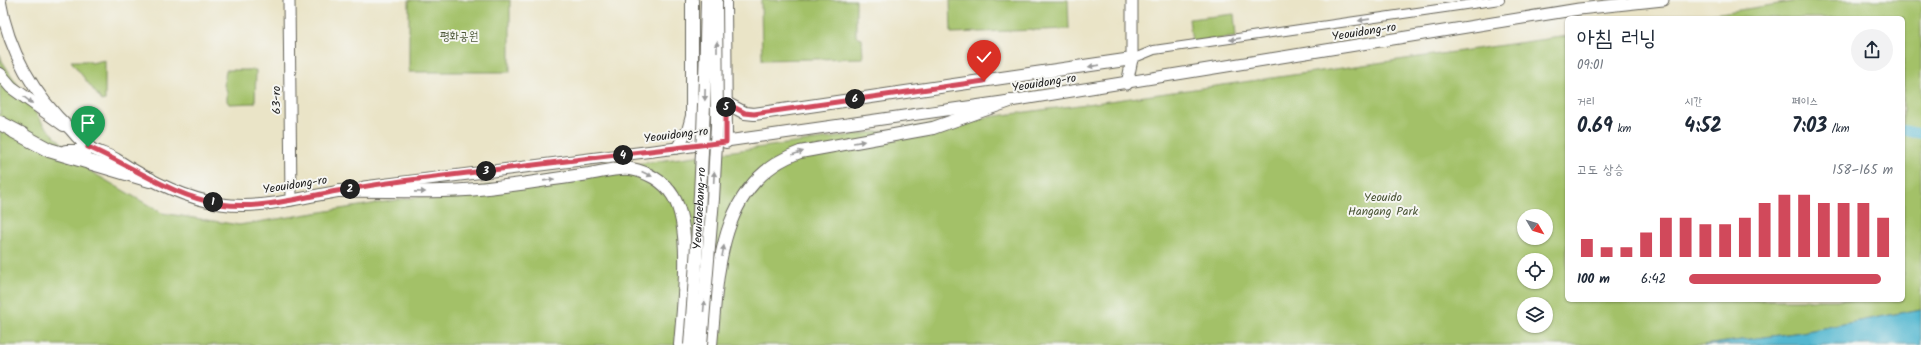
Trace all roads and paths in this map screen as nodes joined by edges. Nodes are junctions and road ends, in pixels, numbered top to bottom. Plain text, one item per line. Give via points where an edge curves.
1 (0, 0) edge
2 (289, 0) edge
3 (692, 0) edge
4 (706, 0) edge
5 (716, 0) edge
6 (726, 0) edge
7 (1132, 0) edge
8 (1500, 0) edge
9 (1663, 0) edge
10 (1579, 5) edge
11 (1132, 59) junction
12 (0, 74) edge
13 (1128, 84) junction
14 (1010, 101) junction
15 (726, 103) junction
16 (692, 114) junction
17 (0, 122) edge
18 (64, 125) junction
19 (14, 131) junction
20 (726, 142) junction
21 (703, 144) junction
22 (88, 147) junction
23 (677, 148) junction
24 (150, 180) junction
25 (339, 191) junction
26 (291, 200) junction
27 (680, 345) edge
28 (690, 345) edge
29 (701, 345) edge
30 (711, 345) edge

1 - 18 main road, Yeouidong-ro via 9,37 20,65
2 - 26 main road, 63-ro
3 - 16 main road
4 -> 28 main road, Yeouidaebang-ro, bridge via 705,114
29 -> 5 main road, bridge via 717,125
6 - 15 main road
7 - 11 main road
8 -> 11 street via 1154,50
9 - 10 main road, Yeouidong-ro
10 - 13 main road, Yeouidong-ro
11 - 13 main road
11 -> 15 main road via 754,114 745,113
12 -> 18 main road via 10,87
13 - 14 main road, Yeouidong-ro
14 - 20 main road, Yeouidong-ro
30 -> 14 main road via 723,248 738,203 757,178 792,155 933,128
15 - 20 main road
16 - 21 main road
16 - 23 main road via 688,129
17 - 19 highway
18 - 22 main road, Yeouidong-ro
19 - 22 highway via 62,151 80,152
19 - 24 highway via 49,150
20 - 21 main road, Yeouidong-ro
21 - 23 main road, Yeouidong-ro
22 - 24 main road, Yeouidong-ro via 114,158
23 - 25 main road, Yeouidong-ro
24 - 26 main road, Yeouidong-ro via 189,196 222,204 276,203
25 - 26 main road, Yeouidong-ro
25 -> 27 main road via 471,190 609,171 630,169 643,172 655,178 673,195 683,221 684,274

